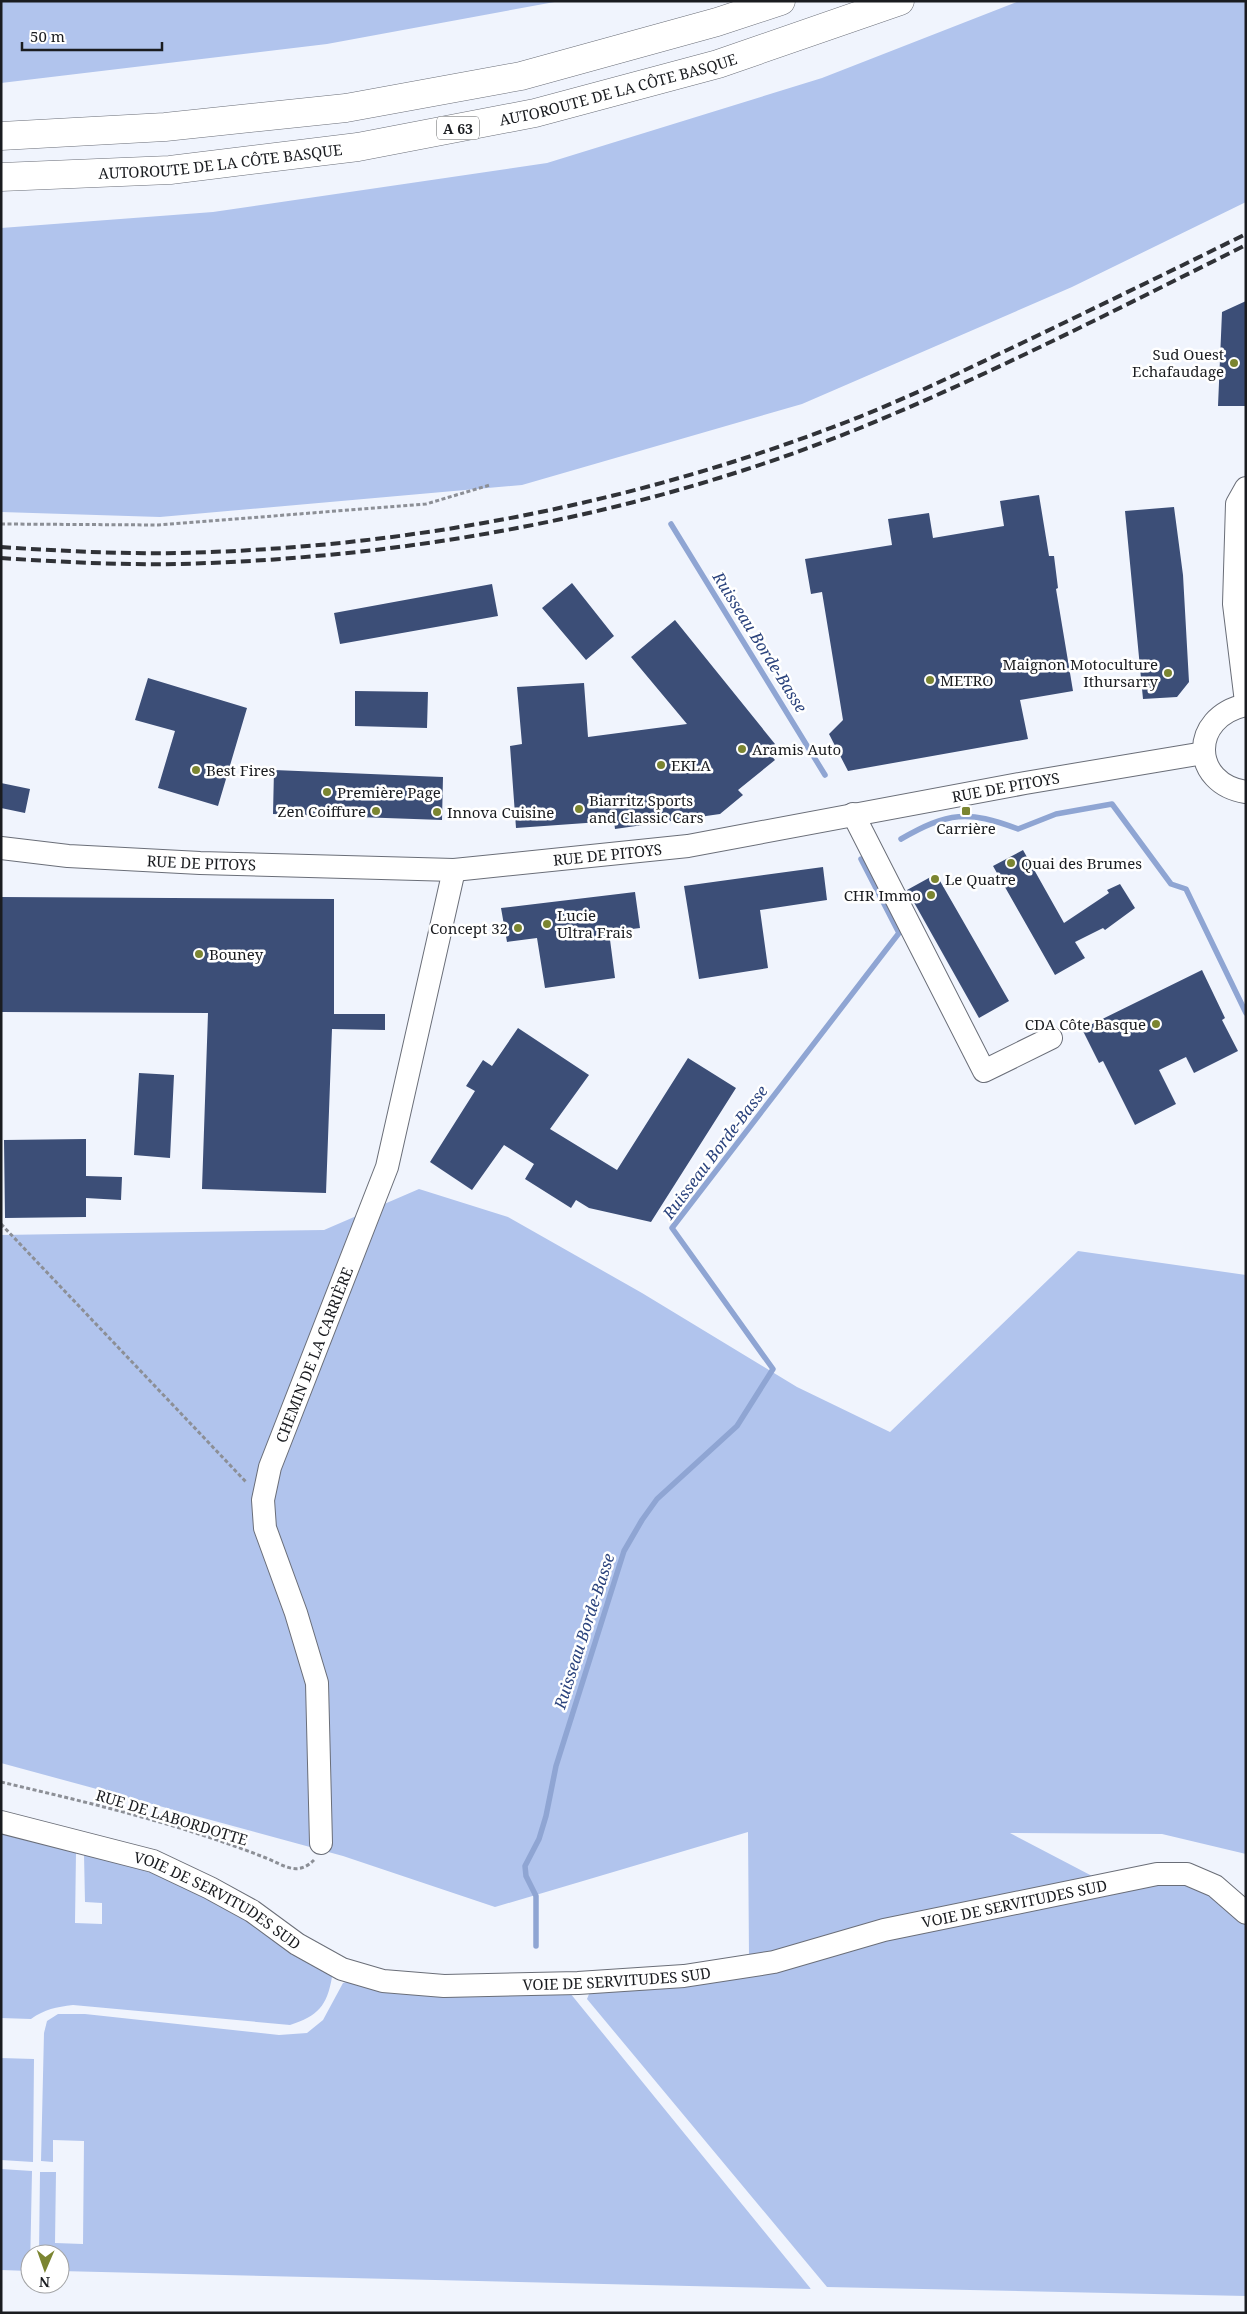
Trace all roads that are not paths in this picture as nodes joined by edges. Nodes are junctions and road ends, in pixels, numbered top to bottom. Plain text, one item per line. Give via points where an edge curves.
1 (781, 1) edge
2 (900, 1) edge
3 (1, 136) edge
4 (1, 177) edge
5 (1246, 488) edge
6 (1246, 703) edge
7 (1204, 753) junction
8 (1246, 792) edge
9 (853, 814) junction
10 (1, 848) edge
11 (454, 870) junction
12 (1051, 1038) dead end
13 (1, 1822) edge
14 (321, 1843) road end
15 (1246, 1913) edge

1 - 3 highway via 521,76 346,108 165,127
2 - 4 highway, AUTOROUTE DE LA CÔTE BASQUE / A 63 via 718,64 535,113 358,146 170,170
5 - 6 street via 1238,504 1234,604
6 - 7 street via 1220,715 1205,739
7 - 8 street via 1214,776 1223,784
7 - 9 street, RUE DE PITOYS
9 - 11 street, RUE DE PITOYS via 688,846
9 - 12 street via 984,1071
10 - 11 street, RUE DE PITOYS via 68,856 200,863
11 - 14 street, CHEMIN DE LA CARRIÈRE via 387,1166 270,1467 263,1500 265,1528 317,1683
13 - 15 street, VOIE DE SERVITUDES SUD via 153,1862 219,1892 342,1969 383,1981 427,1984 578,1983 684,1976 774,1962 884,1930 1157,1874 1187,1874 1215,1886

